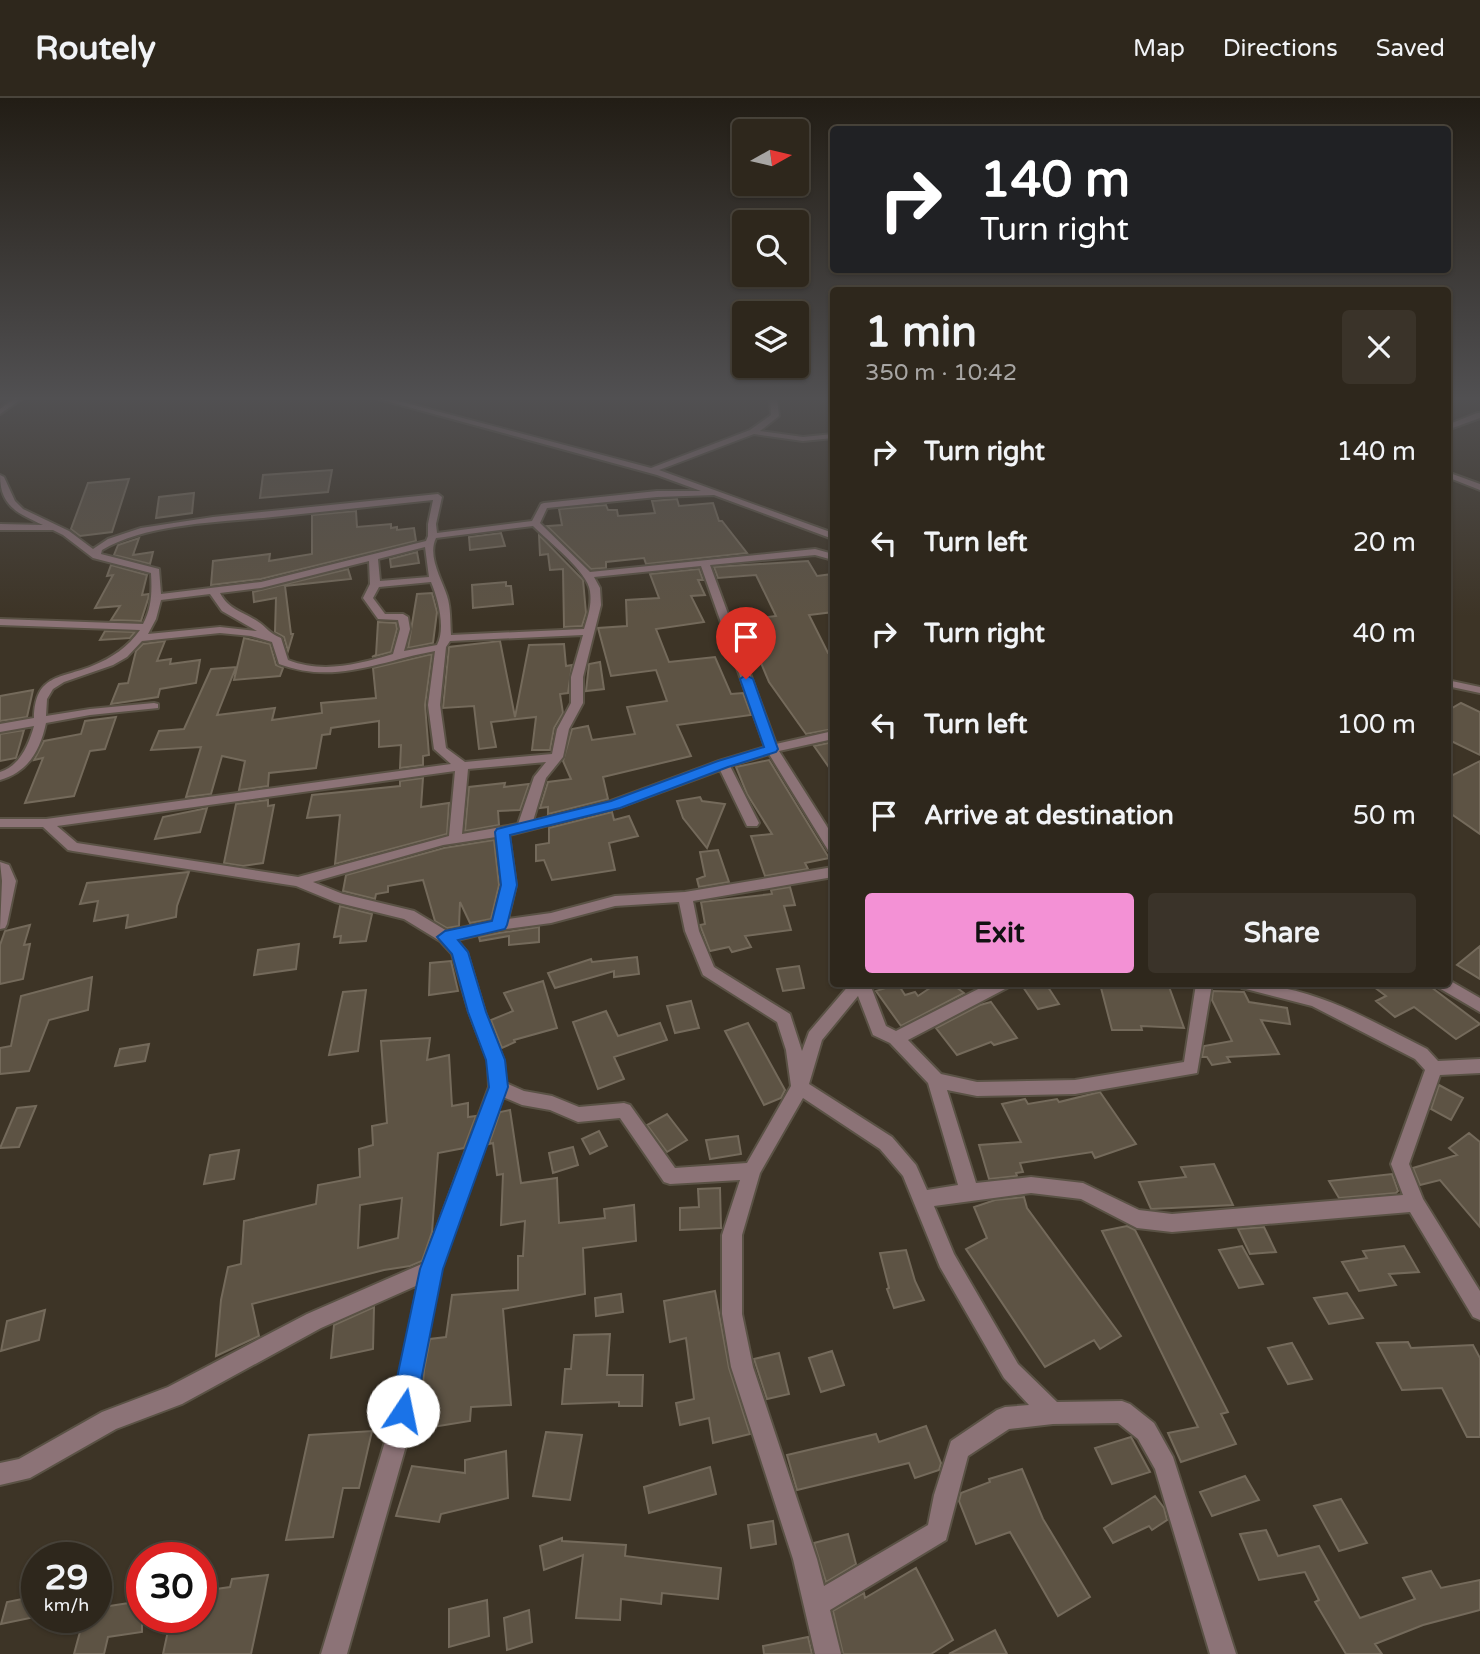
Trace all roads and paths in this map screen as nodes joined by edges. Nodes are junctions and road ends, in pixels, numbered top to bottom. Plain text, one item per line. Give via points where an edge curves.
1 (650, 471) edge
2 (1451, 476) edge
3 (0, 477) edge
4 (1480, 487) edge
5 (713, 493) junction
6 (20, 511) junction
7 (535, 523) junction
8 (0, 525) edge
9 (55, 528) junction
10 (830, 535) edge
11 (431, 539) junction
12 (96, 556) junction
13 (830, 556) edge
14 (373, 558) junction
15 (704, 562) junction
16 (588, 575) junction
17 (435, 579) junction
18 (375, 584) junction
19 (214, 592) junction
20 (156, 598) junction
21 (0, 622) edge
22 (144, 632) junction
23 (590, 632) junction
24 (266, 636) junction
25 (443, 643) junction
26 (398, 655) junction
27 (1451, 684) edge
28 (1480, 690) edge
29 (154, 706) dead end
30 (40, 721) junction
31 (0, 728) edge
32 (830, 736) edge
33 (772, 749) junction
34 (557, 757) junction
35 (723, 764) junction
36 (462, 766) junction
37 (0, 776) edge
38 (0, 823) edge
39 (46, 823) junction
40 (752, 823) dead end
41 (524, 827) junction
42 (502, 832) junction
43 (455, 839) junction
44 (830, 842) edge
45 (0, 867) edge
46 (830, 873) edge
47 (298, 882) junction
48 (685, 897) junction
49 (0, 924) edge
50 (499, 925) junction
51 (445, 937) junction
52 (857, 987) edge
53 (861, 987) edge
54 (995, 987) edge
55 (1204, 987) edge
56 (1260, 987) edge
57 (1450, 987) edge
58 (1480, 1006) edge
59 (896, 1038) junction
60 (1480, 1066) edge
61 (1434, 1068) junction
62 (936, 1080) junction
63 (498, 1087) junction
64 (800, 1087) junction
65 (752, 1171) junction
66 (969, 1192) junction
67 (921, 1199) junction
68 (1415, 1203) junction
69 (432, 1269) junction
70 (1480, 1310) edge
71 (1053, 1413) junction
72 (0, 1474) edge
73 (817, 1604) junction
74 (334, 1654) edge
75 (828, 1654) edge
76 (1223, 1654) edge

1 - 5 street
2 - 4 street
3 - 6 street
5 - 7 street via 544,506
5 - 10 street
6 - 8 street
6 - 9 street
7 - 11 street
7 - 16 street
8 - 9 street
9 - 12 street
11 - 12 street via 438,498 141,531 111,541
11 - 14 street
11 - 17 street
12 - 20 street via 156,571
13 - 15 street via 815,552
14 - 18 street
14 - 19 street
15 - 16 street
15 - 33 street
16 - 23 street via 596,605
17 - 18 street
17 - 25 street via 443,598
18 - 26 street via 368,598 382,617 403,617 405,629
19 - 20 street
19 - 24 street via 227,612 259,624
20 - 22 street via 156,612
21 - 22 street
22 - 24 street via 246,630
22 - 30 street via 114,660 54,682 42,696
23 - 25 street
23 - 34 street via 577,677 577,703
24 - 26 street via 277,640 283,662 301,670 369,666
25 - 26 street
25 - 36 street via 434,705 436,729 440,750
27 - 28 street
29 - 30 street
30 - 31 street
30 - 37 street via 15,771
32 - 33 street
33 - 35 street
33 - 44 street
34 - 36 street
34 - 41 street via 540,777
35 - 40 street
35 - 41 street via 615,804
36 - 39 street
36 - 43 street
38 - 39 street
39 - 47 street via 73,847
41 - 42 street
42 - 43 street
42 - 50 street via 509,885
43 - 47 street
45 - 49 street via 9,881
46 - 48 street
47 - 51 street via 409,915
48 - 50 street via 615,901 551,918
48 - 64 street via 708,971 784,1018
50 - 51 street
51 - 63 street via 459,952 496,1060
52 - 64 street via 815,1037
53 - 59 street via 879,1030
54 - 59 street
55 - 62 street via 1191,1068 1075,1087 977,1089
56 - 61 street via 1316,1001 1421,1054
57 - 58 street
59 - 62 street
60 - 61 street
61 - 68 street via 1400,1164
62 - 66 street
63 - 65 street via 578,1115 624,1110 670,1176
63 - 69 street
64 - 65 street
64 - 67 street via 886,1143 910,1171
65 - 73 street via 732,1235 733,1314 742,1367
66 - 67 street
66 - 68 street via 1031,1185 1083,1191 1137,1219 1172,1223
67 - 71 street via 947,1260 1011,1371
68 - 70 street
69 - 72 street via 314,1321 174,1396 110,1420 22,1470
69 - 74 street via 398,1435
71 - 73 street via 1004,1418 960,1449 939,1532
71 - 76 street via 1122,1412 1146,1431 1165,1465
73 - 75 street

